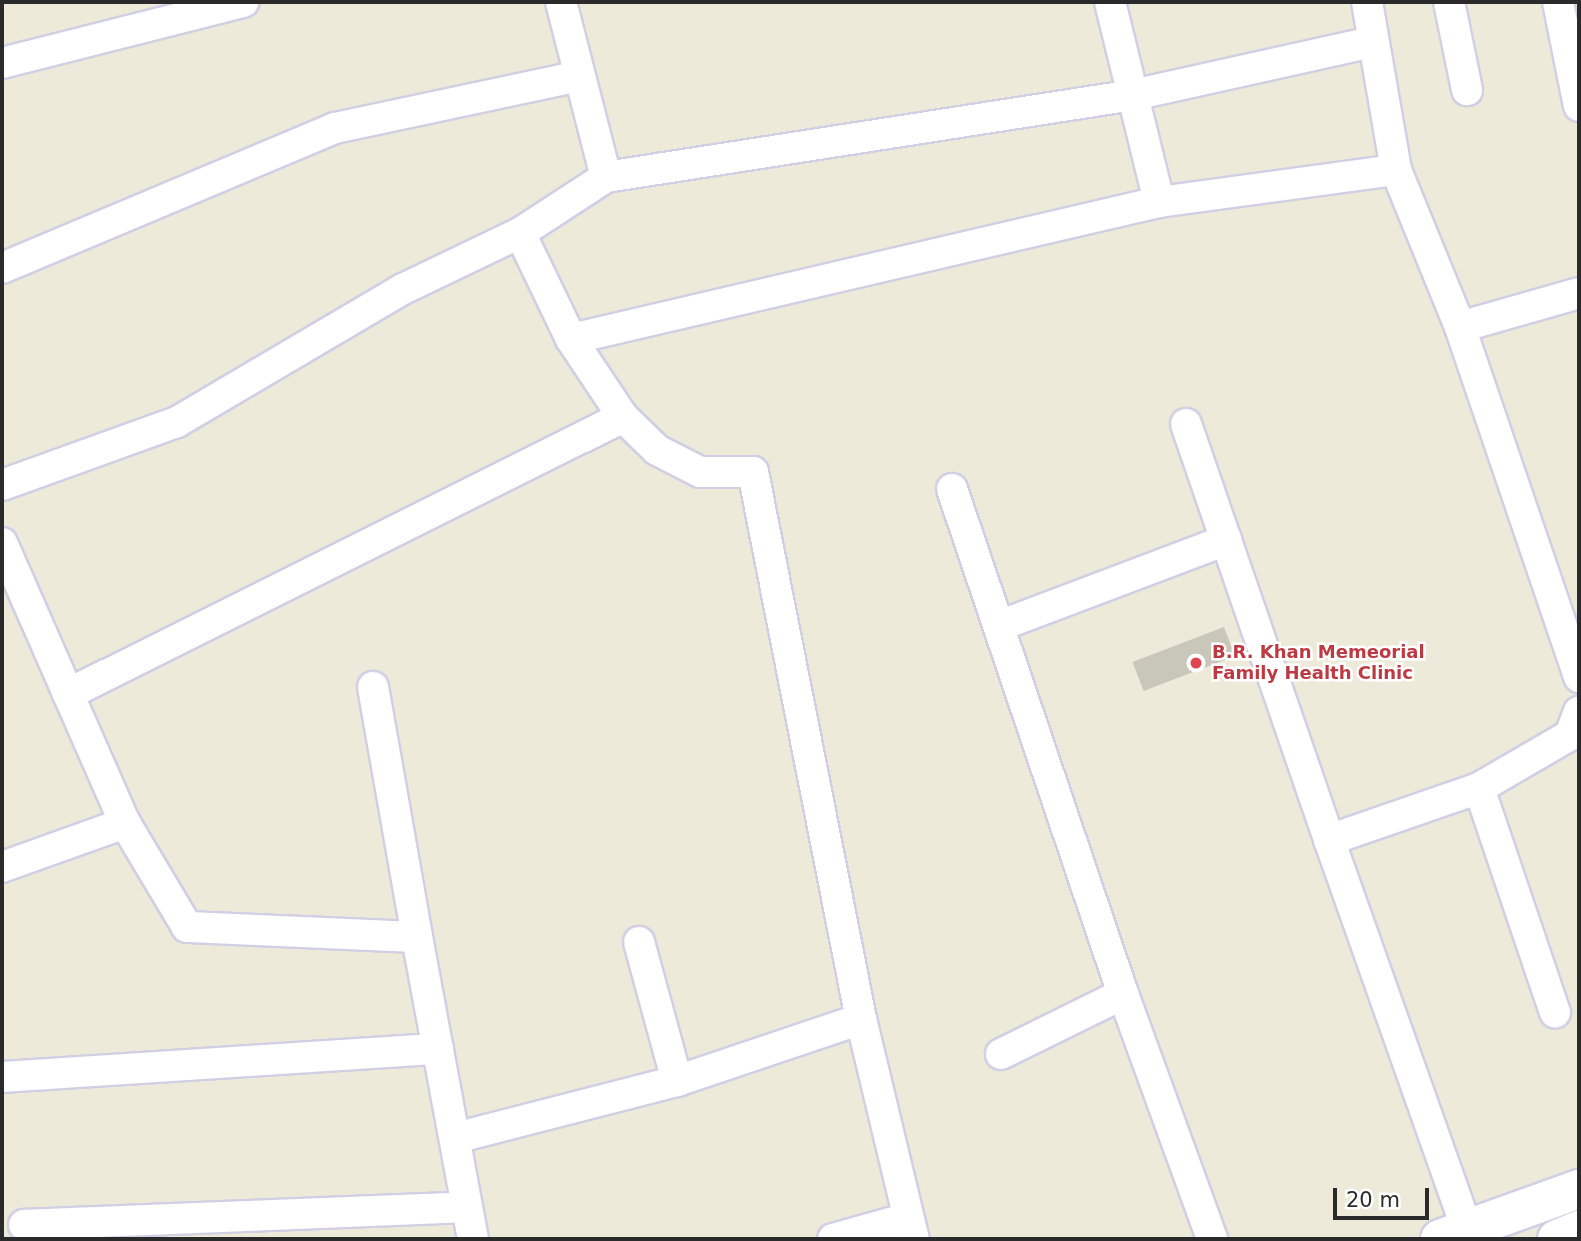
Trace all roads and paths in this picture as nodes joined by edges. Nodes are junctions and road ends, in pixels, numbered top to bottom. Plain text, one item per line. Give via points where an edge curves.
1 (243, 2) edge
2 (561, 2) edge
3 (1110, 2) edge
4 (1367, 2) edge
5 (1449, 2) edge
6 (1558, 2) edge
7 (1373, 42) junction
8 (2, 63) edge
9 (579, 76) junction
10 (1467, 90) dead end
11 (1133, 95) junction
12 (1579, 106) edge
13 (1396, 170) junction
14 (606, 177) junction
15 (1159, 202) junction
16 (520, 233) junction
17 (2, 268) edge
18 (1579, 293) edge
19 (1460, 327) junction
20 (570, 338) junction
21 (623, 417) junction
22 (1186, 424) dead end
23 (2, 485) edge
24 (952, 489) dead end
25 (1226, 540) junction
26 (2, 543) edge
27 (999, 626) junction
28 (1579, 677) edge
29 (373, 687) dead end
30 (68, 694) junction
31 (1576, 726) edge
32 (1479, 788) junction
33 (125, 823) junction
34 (1329, 840) junction
35 (2, 867) edge
36 (416, 937) junction
37 (639, 942) dead end
38 (1123, 994) junction
39 (1555, 1013) dead end
40 (861, 1020) junction
41 (438, 1049) junction
42 (1001, 1054) dead end
43 (2, 1077) edge
44 (677, 1081) junction
45 (455, 1138) junction
46 (1579, 1189) edge
47 (467, 1207) junction
48 (24, 1225) dead end
49 (911, 1228) edge
50 (1579, 1230) edge
51 (1454, 1234) edge
52 (473, 1239) edge
53 (833, 1239) edge
54 (1212, 1239) edge
55 (1557, 1239) edge

1 - 8 street
2 - 9 street
3 - 11 street
4 - 7 street
5 - 10 street
6 - 12 street
7 - 11 street
7 - 13 street
9 - 14 street
9 - 17 street via 335,128
11 - 14 street
11 - 15 street
13 - 15 street
13 - 19 street
14 - 16 street
15 - 20 street
16 - 20 street
16 - 23 street via 403,289 177,422
18 - 19 street
19 - 28 street
20 - 21 street
21 - 30 street
21 - 40 street via 657,450 700,472 753,472
22 - 25 street
24 - 27 street
25 - 27 street
25 - 34 street
26 - 30 street
27 - 38 street
29 - 36 street
30 - 33 street
31 - 32 street
32 - 34 street
32 - 39 street
33 - 35 street
33 - 36 street via 187,927
34 - 51 street
36 - 41 street
37 - 44 street
38 - 42 street
38 - 54 street
40 - 44 street
40 - 49 street
41 - 43 street
41 - 45 street
44 - 45 street
45 - 47 street
46 - 51 main road
47 - 48 street
47 - 52 street
49 - 53 street
50 - 55 main road

